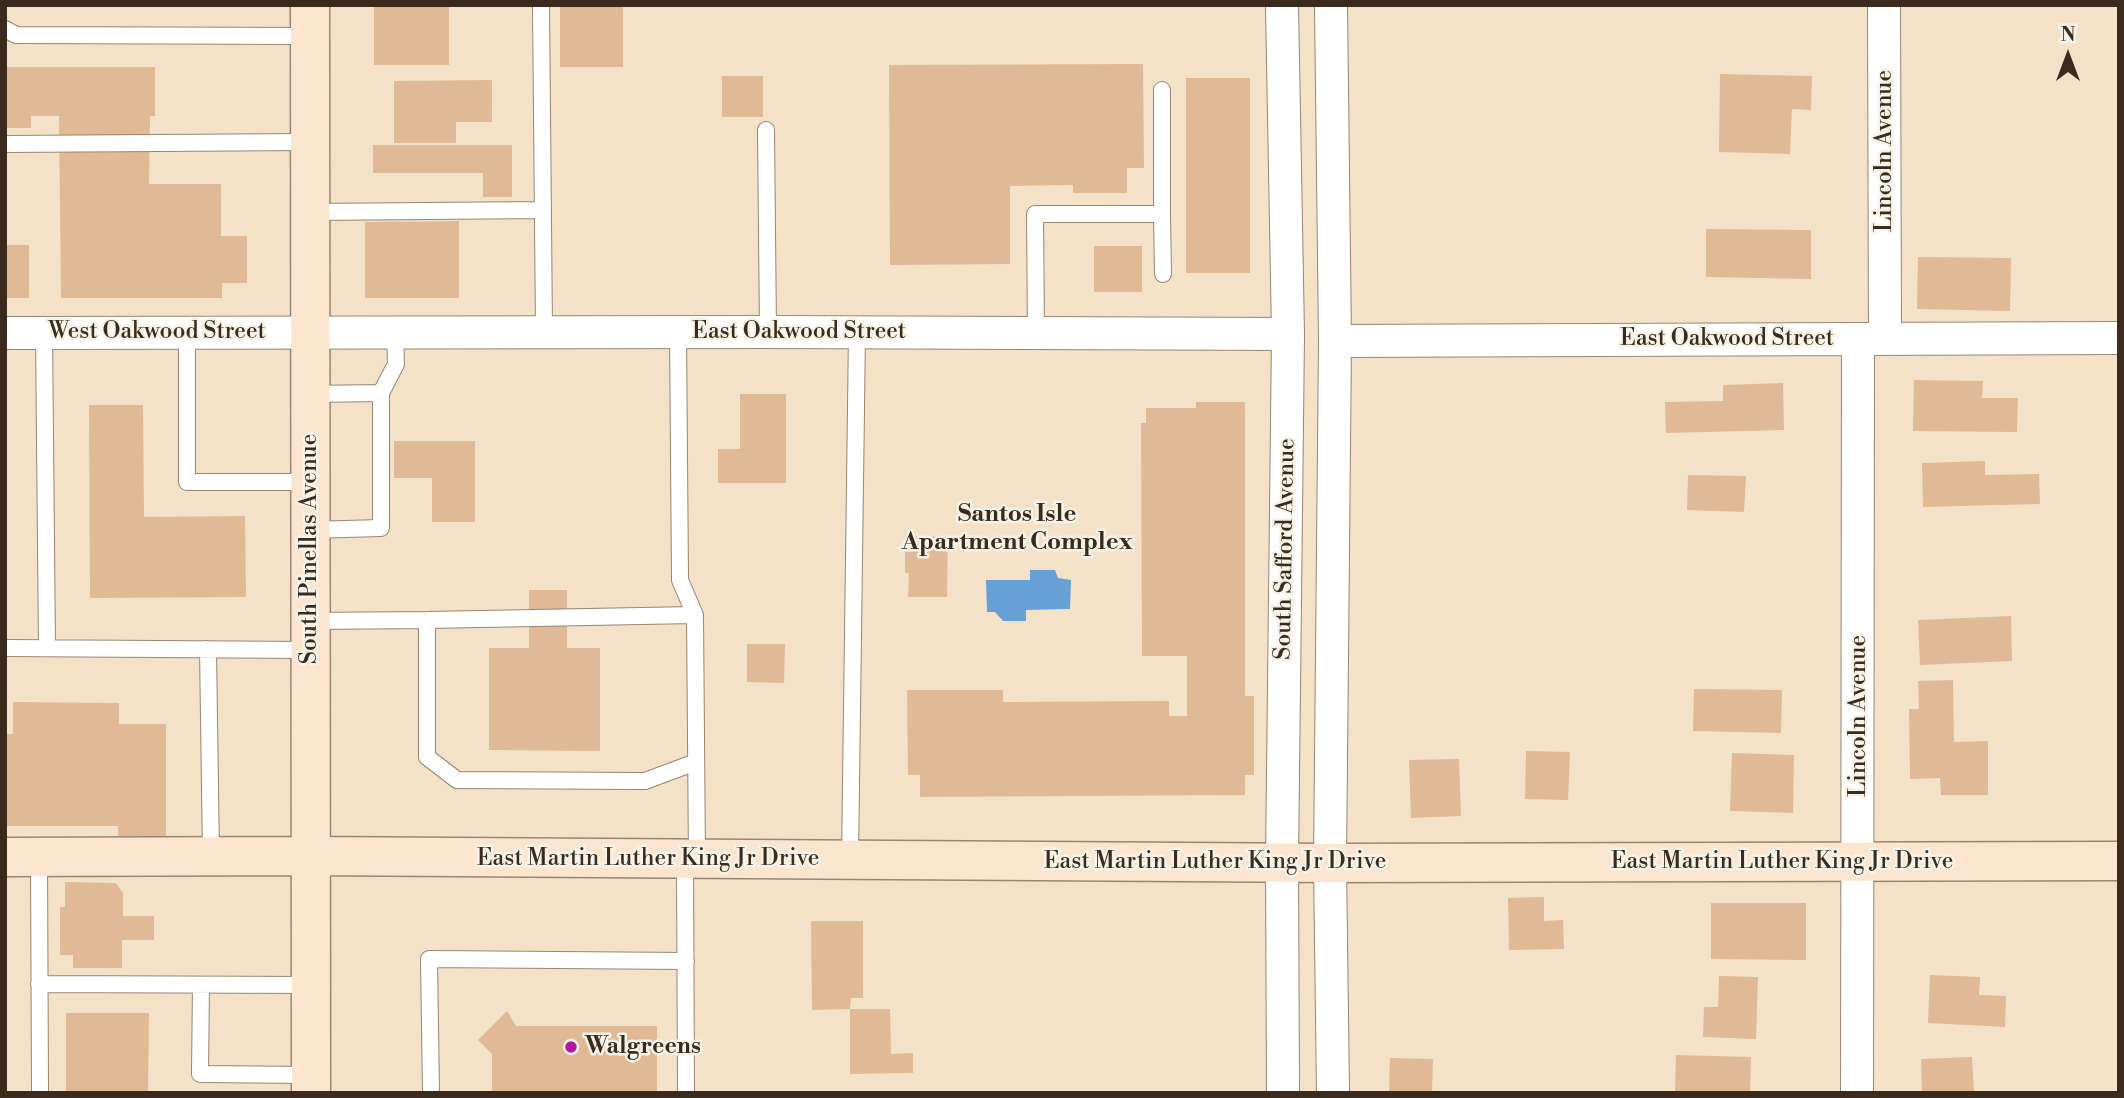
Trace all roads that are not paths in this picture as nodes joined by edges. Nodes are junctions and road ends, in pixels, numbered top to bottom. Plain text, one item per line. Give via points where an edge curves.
1 (541, 5) edge
2 (1282, 5) edge
3 (1331, 5) edge
4 (1884, 5) edge
5 (310, 21) edge
6 (5, 29) edge
7 (1162, 90) dead end
8 (766, 130) dead end
9 (309, 142) junction
10 (5, 144) edge
11 (544, 210) junction
12 (310, 212) junction
13 (1162, 214) junction
14 (1163, 274) dead end
15 (187, 332) junction
16 (309, 332) junction
17 (395, 332) junction
18 (544, 332) junction
19 (678, 332) junction
20 (768, 332) junction
21 (857, 332) junction
22 (5, 333) edge
23 (44, 333) junction
24 (1036, 333) junction
25 (1288, 334) junction
26 (2119, 338) edge
27 (1872, 339) junction
28 (1335, 341) junction
29 (381, 393) junction
30 (309, 394) junction
31 (310, 482) junction
32 (310, 530) junction
33 (695, 615) junction
34 (427, 620) junction
35 (310, 635) junction
36 (5, 648) edge
37 (47, 648) junction
38 (208, 649) junction
39 (696, 762) junction
40 (211, 856) junction
41 (311, 856) junction
42 (22, 857) edge
43 (691, 860) junction
44 (850, 860) junction
45 (2119, 861) edge
46 (1282, 862) junction
47 (1859, 862) junction
48 (1330, 863) junction
49 (686, 961) junction
50 (39, 984) junction
51 (201, 985) junction
52 (312, 985) junction
53 (312, 1084) edge
54 (40, 1093) edge
55 (431, 1093) edge
56 (686, 1093) edge
57 (1283, 1093) edge
58 (1333, 1093) edge
59 (1857, 1093) edge

1 - 11 lane
2 - 25 street, South Safford Avenue
3 - 28 street, South Safford Avenue
4 - 27 street, Lincoln Avenue
5 - 6 lane via 16,35
5 - 9 street, South Pinellas Avenue
7 - 13 lane
8 - 20 lane
9 - 10 lane
9 - 12 street, South Pinellas Avenue
11 - 12 lane
11 - 18 lane
12 - 16 street, South Pinellas Avenue
13 - 14 lane
13 - 24 lane via 1035,214
15 - 16 street, West Oakwood Street
15 - 23 street, West Oakwood Street
15 - 31 lane via 187,482
16 - 17 street, East Oakwood Street
16 - 30 street, South Pinellas Avenue
17 - 18 street, East Oakwood Street
17 - 29 lane via 396,364
18 - 19 street, East Oakwood Street
19 - 20 street, East Oakwood Street
19 - 33 lane via 680,580
20 - 21 street, East Oakwood Street
21 - 24 street, East Oakwood Street
21 - 44 lane
22 - 23 street, West Oakwood Street
23 - 37 lane
24 - 25 street, East Oakwood Street
25 - 46 street, South Safford Avenue
26 - 27 street, East Oakwood Street
27 - 28 street, East Oakwood Street
27 - 47 street, Lincoln Avenue
28 - 48 street, South Safford Avenue
29 - 30 lane
29 - 32 lane via 381,528
30 - 31 street, South Pinellas Avenue
31 - 32 street, South Pinellas Avenue
32 - 35 street, South Pinellas Avenue
33 - 34 lane
33 - 39 lane
34 - 35 lane
34 - 39 lane via 427,757 457,779 645,781
35 - 38 lane
35 - 41 street, South Pinellas Avenue
36 - 37 lane
37 - 38 lane
38 - 40 lane
39 - 43 lane
40 - 41 street, East Martin Luther King Jr Drive
40 - 42 street, East Martin Luther King Jr Drive
41 - 43 street, East Martin Luther King Jr Drive
41 - 52 street, South Pinellas Avenue
42 - 50 lane
43 - 44 street, East Martin Luther King Jr Drive
43 - 49 lane
44 - 46 street, East Martin Luther King Jr Drive
45 - 47 street, East Martin Luther King Jr Drive
46 - 48 street, East Martin Luther King Jr Drive
46 - 57 street, South Safford Avenue
47 - 48 street, East Martin Luther King Jr Drive
47 - 59 street, Lincoln Avenue
48 - 58 street, South Safford Avenue
49 - 55 lane via 429,959
49 - 56 lane
50 - 51 lane
50 - 54 lane
51 - 52 lane
51 - 53 lane via 200,1074
52 - 53 street, South Pinellas Avenue

